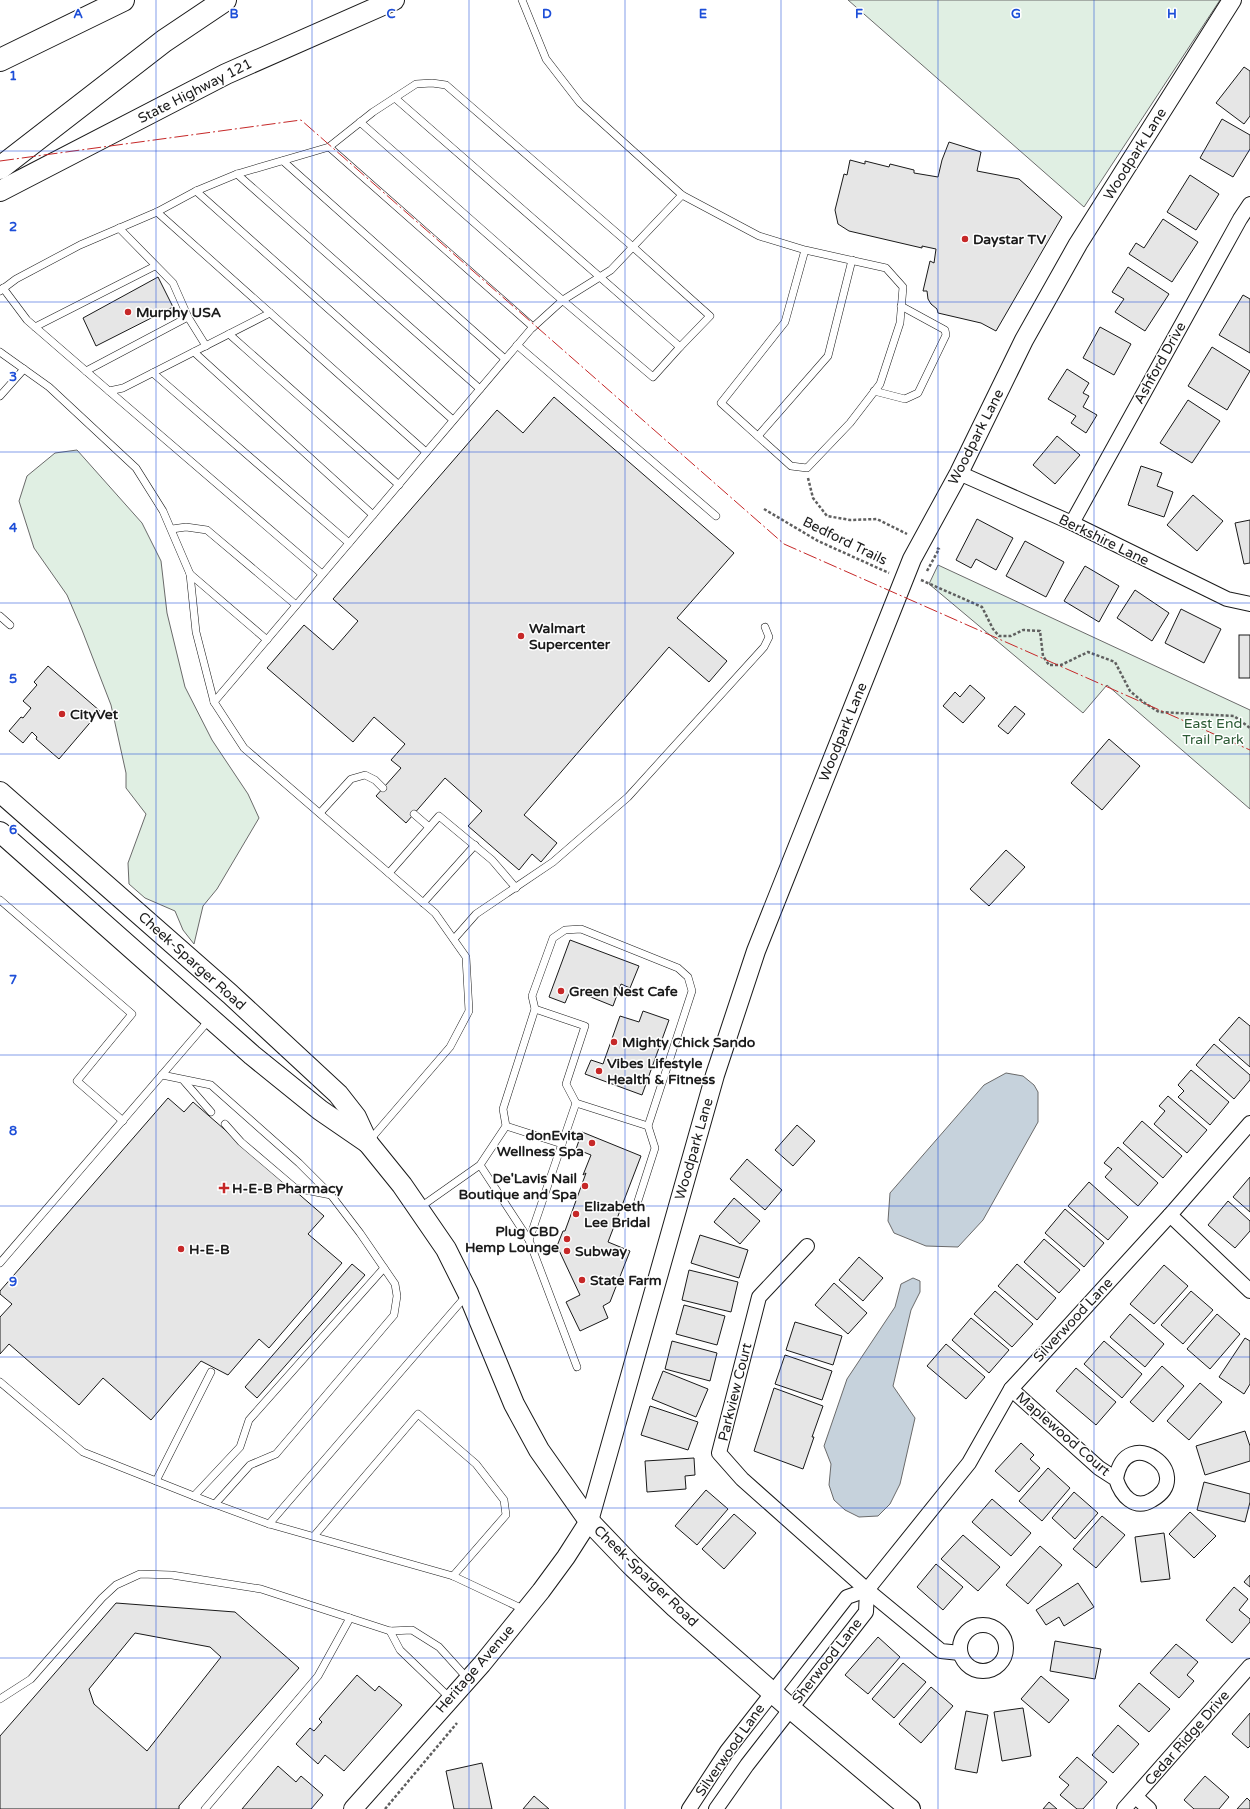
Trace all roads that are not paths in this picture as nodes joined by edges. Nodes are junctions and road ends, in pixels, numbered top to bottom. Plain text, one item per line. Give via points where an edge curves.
1 (123, 0) edge
2 (225, 0) edge
3 (394, 0) edge
4 (522, 0) edge
5 (1232, 0) edge
6 (0, 60) edge
7 (395, 98) junction
8 (360, 122) junction
9 (329, 147) junction
10 (283, 160) junction
11 (0, 168) edge
12 (237, 174) junction
13 (196, 191) junction
14 (0, 192) edge
15 (682, 195) junction
16 (1250, 204) edge
17 (156, 212) junction
18 (119, 228) junction
19 (633, 247) junction
20 (805, 250) junction
21 (852, 260) junction
22 (155, 266) junction
23 (601, 277) junction
24 (2, 289) edge
25 (563, 300) junction
26 (901, 306) junction
27 (270, 313) junction
28 (188, 317) junction
29 (35, 327) junction
30 (533, 327) junction
31 (229, 334) junction
32 (517, 345) junction
33 (206, 346) junction
34 (680, 347) junction
35 (0, 352) edge
36 (194, 352) junction
37 (505, 359) junction
38 (24, 369) junction
39 (86, 371) junction
40 (153, 373) junction
41 (480, 389) junction
42 (109, 391) junction
43 (874, 391) junction
44 (0, 396) edge
45 (453, 420) junction
46 (758, 436) junction
47 (426, 452) junction
48 (959, 473) junction
49 (399, 484) junction
50 (373, 515) junction
51 (716, 516) dead end
52 (1072, 523) junction
53 (172, 529) junction
54 (349, 543) junction
55 (190, 574) junction
56 (322, 574) junction
57 (1250, 604) edge
58 (296, 605) junction
59 (0, 616) edge
60 (10, 625) dead end
61 (765, 627) dead end
62 (267, 640) junction
63 (214, 702) junction
64 (384, 788) dead end
65 (0, 792) edge
66 (320, 813) junction
67 (414, 814) dead end
68 (429, 827) junction
69 (0, 832) edge
70 (475, 846) junction
71 (389, 873) junction
72 (98, 878) junction
73 (516, 888) junction
74 (0, 900) edge
75 (79, 901) junction
76 (423, 903) junction
77 (454, 939) junction
78 (230, 994) junction
79 (535, 1009) junction
80 (211, 1018) junction
81 (162, 1075) junction
82 (184, 1081) junction
83 (576, 1103) junction
84 (211, 1112) dead end
85 (123, 1121) junction
86 (1250, 1123) edge
87 (225, 1124) dead end
88 (506, 1126) junction
89 (648, 1126) junction
90 (368, 1143) junction
91 (562, 1144) junction
92 (480, 1164) junction
93 (331, 1195) junction
94 (636, 1206) dead end
95 (419, 1208) junction
96 (1170, 1215) junction
97 (529, 1240) junction
98 (807, 1246) dead end
99 (0, 1263) edge
100 (384, 1268) junction
101 (1250, 1291) edge
102 (468, 1293) junction
103 (577, 1367) dead end
104 (211, 1372) dead end
105 (0, 1382) edge
106 (1010, 1389) junction
107 (1116, 1480) dead end
108 (156, 1482) junction
109 (194, 1496) junction
110 (215, 1504) junction
111 (589, 1521) junction
112 (269, 1524) junction
113 (314, 1536) junction
114 (453, 1576) junction
115 (867, 1590) junction
116 (525, 1610) junction
117 (350, 1618) junction
118 (390, 1631) junction
119 (960, 1653) dead end
120 (1250, 1666) edge
121 (468, 1679) junction
122 (772, 1692) junction
123 (450, 1698) junction
124 (0, 1699) edge
125 (790, 1708) junction
126 (1136, 1797) junction
127 (205, 1809) edge
128 (353, 1809) edge
129 (689, 1809) edge
130 (716, 1809) edge
131 (910, 1809) edge
132 (1124, 1809) edge
133 (1149, 1809) edge

1 - 6 highway
2 - 11 highway via 164,41
3 - 14 main road, State Highway 121 via 226,74
4 - 15 lane via 546,59 580,103
5 - 48 street, Woodpark Lane via 1078,244 1024,340
7 - 8 lane
7 - 19 lane via 416,84 446,85
7 - 23 lane
8 - 9 lane
8 - 25 lane
9 - 10 lane
9 - 30 lane
10 - 12 lane
10 - 37 lane
12 - 13 lane
12 - 41 lane
13 - 17 lane
13 - 45 lane
15 - 19 lane
15 - 20 lane via 759,236
16 - 52 street, Ashford Drive
17 - 18 lane
17 - 27 lane
18 - 22 lane
18 - 24 lane via 80,245
19 - 23 lane
19 - 34 lane via 710,316
20 - 21 lane
20 - 46 lane via 785,322 721,403
21 - 26 lane via 886,268 903,287
21 - 46 lane via 828,356
22 - 28 lane via 173,283
22 - 29 lane
23 - 25 lane
23 - 34 lane
24 - 29 lane
25 - 30 lane
25 - 34 lane via 653,377
26 - 43 lane via 900,323 880,384
26 - 43 lane via 945,330 946,335 918,393 905,399
27 - 31 lane
27 - 47 lane
28 - 33 lane
28 - 39 lane
29 - 39 lane
30 - 32 lane
31 - 33 lane
31 - 49 lane
32 - 37 lane
32 - 51 lane
33 - 36 lane
35 - 38 lane
36 - 40 lane
36 - 50 lane
37 - 41 lane
38 - 44 lane
38 - 53 lane via 49,387 136,468
39 - 42 lane
40 - 42 lane via 123,388
40 - 54 lane
41 - 45 lane
42 - 56 lane
43 - 46 lane via 850,423 807,468 791,466
45 - 47 lane
47 - 49 lane
48 - 52 street, Berkshire Lane
48 - 111 street, Woodpark Lane via 922,541 914,578 749,971 715,1075
49 - 50 lane
50 - 54 lane
52 - 57 street, Berkshire Lane via 1227,599
53 - 55 lane
53 - 58 lane via 186,527 208,530
54 - 56 lane
55 - 62 lane
55 - 63 lane via 196,632
56 - 58 lane
58 - 62 lane
59 - 60 lane
61 - 73 lane via 769,637 764,647 628,797 553,862
62 - 63 lane
63 - 66 lane via 244,748
64 - 66 lane via 365,775 351,779
65 - 72 main road, Cheek-Sparger Road
66 - 71 lane
67 - 68 lane
68 - 70 lane via 439,816
68 - 71 lane
69 - 75 main road, Cheek-Sparger Road
70 - 73 lane via 492,860
70 - 76 lane
71 - 76 lane
72 - 75 main road
72 - 78 main road, Cheek-Sparger Road
73 - 77 lane via 476,914
74 - 85 lane via 132,1014 77,1081
75 - 80 main road, Cheek-Sparger Road
76 - 77 lane via 435,913
77 - 90 lane via 466,957 469,1011 450,1047
78 - 80 main road
78 - 90 main road, Cheek-Sparger Road via 338,1094 356,1117
79 - 83 lane via 585,1026 566,1084
79 - 88 lane via 504,1109
79 - 89 lane via 532,996 553,938 565,930 581,929 678,968 688,977 692,991
80 - 81 lane
80 - 90 main road, Cheek-Sparger Road via 320,1110
81 - 82 lane
81 - 85 lane
82 - 84 lane
82 - 93 lane via 211,1085
83 - 89 lane
83 - 91 lane
85 - 99 lane
86 - 96 street, Silverwood Lane
87 - 93 lane via 241,1142 295,1188
88 - 91 lane
88 - 92 lane
89 - 94 lane via 655,1148
90 - 95 main road, Cheek-Sparger Road
91 - 97 lane
92 - 95 lane
92 - 97 lane
93 - 100 lane
95 - 102 main road, Cheek-Sparger Road via 446,1249
96 - 101 street
96 - 106 street, Silverwood Lane
97 - 103 lane
98 - 115 street, Parkview Court via 759,1297 719,1453 742,1479
100 - 109 lane via 249,1420 240,1447
100 - 110 lane via 395,1284 397,1296 394,1315 276,1454 250,1465
102 - 111 main road, Cheek-Sparger Road via 514,1404 539,1450
102 - 112 lane
104 - 108 lane
105 - 108 lane via 83,1452
106 - 107 street, Maplewood Court
106 - 115 street, Silverwood Lane via 969,1463
108 - 109 lane
109 - 110 lane
110 - 112 lane
111 - 116 street, Heritage Avenue via 566,1557
111 - 122 main road, Cheek-Sparger Road via 631,1565
112 - 113 lane
113 - 114 lane
113 - 114 lane via 418,1414 476,1464 504,1500 506,1515
114 - 116 lane
115 - 119 street via 941,1651
115 - 122 street, Sherwood Lane via 847,1596
115 - 125 street, Sherwood Lane via 866,1612
116 - 121 street, Heritage Avenue
117 - 118 lane
117 - 124 lane via 261,1589 172,1575 140,1574 116,1585 31,1680
117 - 127 lane via 318,1676
118 - 121 lane via 412,1630 439,1647
118 - 123 lane via 400,1650
120 - 126 street, Cedar Ridge Drive
121 - 123 street, Heritage Avenue
122 - 125 main road, Cheek-Sparger Road
122 - 129 street, Silverwood Lane via 727,1751
123 - 128 street, Heritage Avenue
125 - 130 street, Silverwood Lane
125 - 131 main road, Cheek-Sparger Road
126 - 132 street, Cedar Ridge Drive
126 - 133 street

